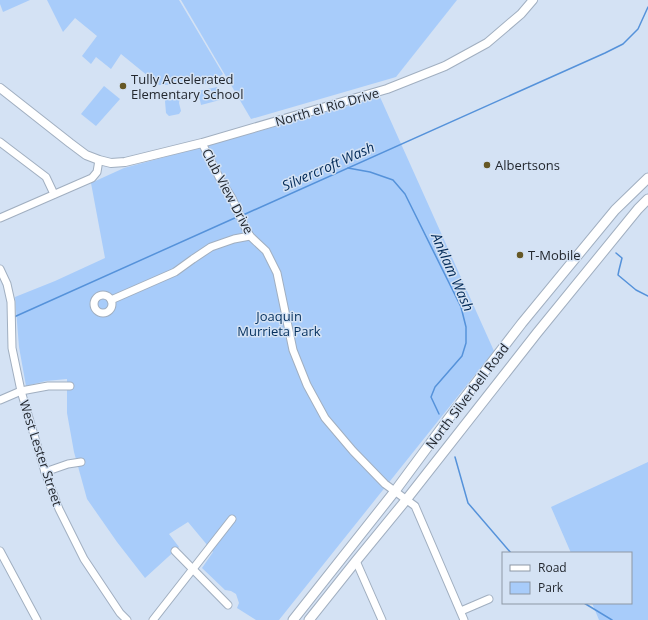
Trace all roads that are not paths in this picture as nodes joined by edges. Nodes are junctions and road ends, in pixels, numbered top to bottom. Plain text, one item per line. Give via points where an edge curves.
1 (533, 0) edge
2 (0, 88) edge
3 (0, 142) edge
4 (202, 143) junction
5 (99, 160) junction
6 (648, 178) edge
7 (54, 194) junction
8 (648, 199) edge
9 (0, 218) edge
10 (250, 236) junction
11 (0, 269) edge
12 (111, 300) dead end
13 (70, 386) dead end
14 (20, 391) junction
15 (0, 400) edge
16 (81, 462) dead end
17 (45, 472) junction
18 (395, 491) junction
19 (406, 500) junction
20 (232, 519) dead end
21 (0, 551) edge
22 (175, 551) dead end
23 (347, 552) junction
24 (356, 561) junction
25 (193, 570) junction
26 (489, 599) dead end
27 (228, 605) dead end
28 (461, 611) junction
29 (37, 620) edge
30 (127, 620) edge
31 (153, 620) edge
32 (293, 620) edge
33 (310, 620) edge
34 (382, 620) edge
35 (464, 620) edge

1 - 4 street, North el Rio Drive via 488,43 445,66 387,89
2 - 5 street via 86,155
3 - 7 street via 46,177
4 - 5 street, North el Rio Drive via 125,162
4 - 10 street, Club View Drive
5 - 7 street via 97,172 92,178
6 - 18 main road, North Silverbell Road via 615,210 522,323
7 - 9 street
8 - 19 main road, North Silverbell Road via 537,333
10 - 12 street via 211,247 176,272
10 - 18 street, Club View Drive via 266,251 277,273 293,350 307,385 325,418 353,451
11 - 14 street, West Lester Street via 11,302 12,348
13 - 14 street via 48,386
14 - 15 street
14 - 17 street, West Lester Street
16 - 17 street
17 - 30 street, West Lester Street via 59,509 84,559
18 - 19 street, Club View Drive
18 - 23 main road, North Silverbell Road
19 - 24 main road, North Silverbell Road
19 - 28 street, Club View Drive via 415,506
20 - 25 street
21 - 29 street
22 - 25 street
23 - 24 main road
23 - 32 main road, North Silverbell Road
24 - 33 main road, North Silverbell Road
24 - 34 street
25 - 27 street
25 - 31 street
26 - 28 street
28 - 35 street, Club View Drive

